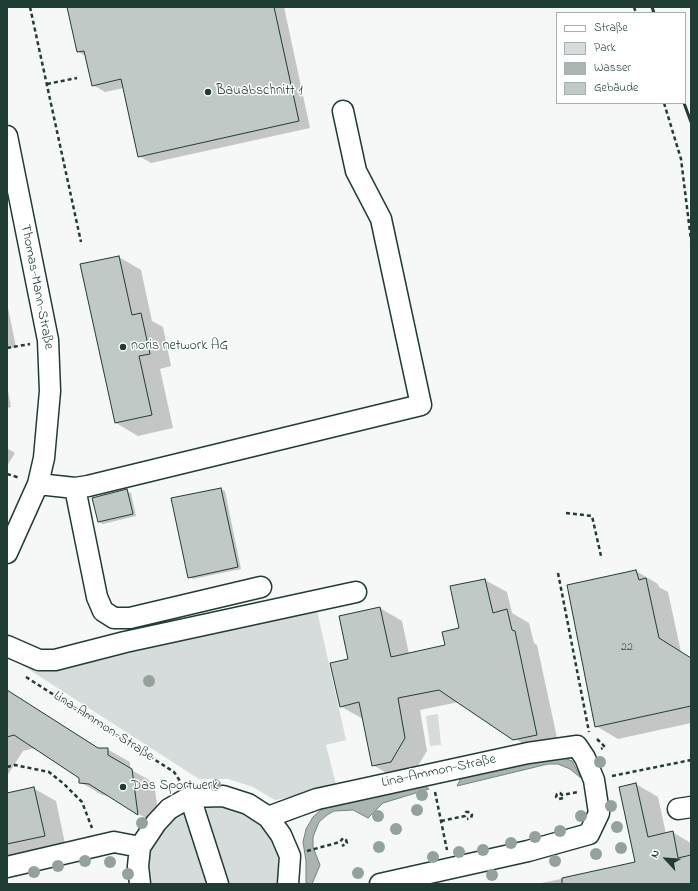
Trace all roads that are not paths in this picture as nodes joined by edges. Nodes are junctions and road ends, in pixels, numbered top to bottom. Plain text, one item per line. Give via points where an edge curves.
1 (343, 111) dead end
2 (7, 136) edge
3 (38, 484) junction
4 (74, 488) junction
5 (7, 552) edge
6 (261, 587) dead end
7 (356, 592) dead end
8 (7, 646) edge
9 (190, 797) junction
10 (268, 816) junction
11 (140, 848) junction
12 (7, 866) edge
13 (140, 884) edge
14 (218, 884) edge
15 (288, 884) edge
16 (380, 884) edge

1 - 4 street via 356,172 381,219 422,405
2 - 3 street, Thomas-Mann-Straße via 48,340 50,391 44,458
3 - 4 street
3 - 5 street, Thomas-Mann-Straße
4 - 6 street via 97,597 103,611 114,618 130,618
7 - 8 street via 54,660 39,660
9 - 10 street via 223,796 248,804
9 - 11 street via 169,809 156,823
9 - 14 street
10 - 15 street via 281,835 290,856
10 - 16 street, Lina-Ammon-Straße via 317,799 528,753 577,746 585,758 594,780 598,813 589,834 528,851
11 - 12 street via 114,842
11 - 13 street

